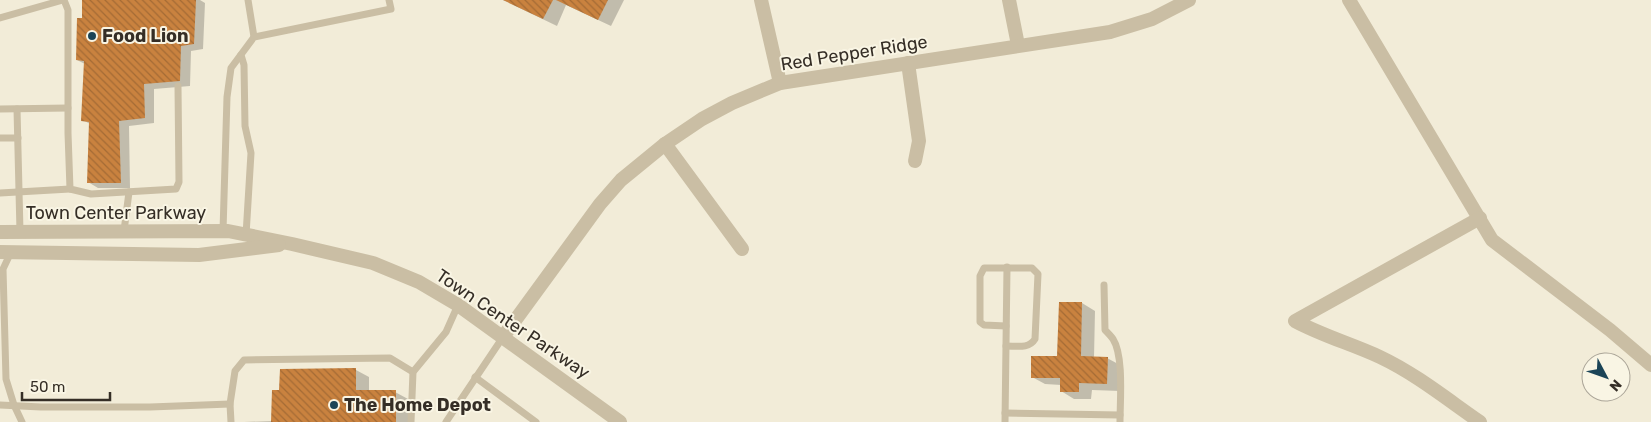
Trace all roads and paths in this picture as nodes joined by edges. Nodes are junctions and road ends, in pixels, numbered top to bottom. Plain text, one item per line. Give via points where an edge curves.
1 (63, 0) edge
2 (248, 0) edge
3 (389, 0) edge
4 (761, 0) edge
5 (1010, 0) edge
6 (1189, 0) edge
7 (1349, 0) edge
8 (0, 18) edge
9 (254, 37) junction
10 (1018, 45) junction
11 (241, 54) junction
12 (908, 63) junction
13 (780, 83) junction
14 (178, 86) dead end
15 (68, 108) junction
16 (0, 109) edge
17 (18, 109) junction
18 (0, 138) edge
19 (18, 138) junction
20 (665, 144) junction
21 (915, 161) dead end
22 (70, 189) junction
23 (19, 191) junction
24 (129, 192) junction
25 (0, 193) edge
26 (1480, 218) junction
27 (124, 231) junction
28 (223, 231) junction
29 (10, 232) edge
30 (246, 235) junction
31 (292, 244) junction
32 (742, 249) dead end
33 (5, 252) edge
34 (122, 254) junction
35 (1007, 267) junction
36 (1104, 285) dead end
37 (2, 290) edge
38 (458, 305) junction
39 (1006, 326) junction
40 (503, 337) junction
41 (1006, 346) junction
42 (3, 347) edge
43 (1651, 365) edge
44 (413, 372) junction
45 (475, 377) junction
46 (230, 404) junction
47 (0, 405) edge
48 (14, 405) junction
49 (1005, 413) junction
50 (1120, 418) edge
51 (22, 422) edge
52 (232, 422) edge
53 (411, 422) edge
54 (446, 422) edge
55 (536, 422) edge
56 (620, 422) edge
57 (1005, 422) edge
58 (1480, 422) edge

1 - 8 lane
1 - 15 lane via 68,10
2 - 9 lane
3 - 9 lane via 392,9
4 - 13 street
5 - 10 street
6 - 10 street, Red Pepper Ridge via 1152,19 1110,32
7 - 26 street
9 - 11 lane
10 - 12 street, Red Pepper Ridge
11 - 28 lane via 231,68 227,97
11 - 30 lane via 250,153
12 - 13 street, Red Pepper Ridge
12 - 21 street via 919,141
13 - 20 street, Red Pepper Ridge via 732,103
14 - 24 lane via 179,182 176,189
15 - 17 lane
15 - 22 lane
16 - 17 lane
17 - 19 lane
18 - 19 lane
19 - 23 lane
20 - 32 street
20 - 40 street, Red Pepper Ridge via 621,180 600,204
22 - 23 lane
22 - 24 lane via 91,194
23 - 25 lane
23 - 29 lane
24 - 27 lane
26 - 43 street via 1492,240
26 - 58 street via 1295,321 1380,357
27 - 28 street, Town Center Parkway
27 - 29 street, Town Center Parkway
27 - 34 street
28 - 30 street, Town Center Parkway
29 - 33 street
30 - 31 street, Town Center Parkway
31 - 34 street, Town Center Parkway via 199,255
31 - 38 street, Town Center Parkway via 373,264 419,282
33 - 34 street, Town Center Parkway
33 - 37 lane
35 - 39 lane
35 - 39 lane via 984,268 980,276 980,322 984,326
35 - 41 lane via 1032,268 1038,274 1038,280 1035,339 1027,346
36 - 50 lane via 1105,330 1117,348
37 - 42 lane
38 - 40 street, Town Center Parkway
38 - 44 lane via 446,332
39 - 41 lane
40 - 45 lane
40 - 56 street, Town Center Parkway
41 - 49 lane
42 - 48 lane via 6,379
44 - 46 lane via 390,358 244,360 235,371
44 - 53 lane
45 - 54 lane
45 - 55 lane
46 - 48 lane via 150,407
46 - 52 lane
47 - 48 lane
48 - 51 lane
49 - 50 lane
49 - 57 lane

